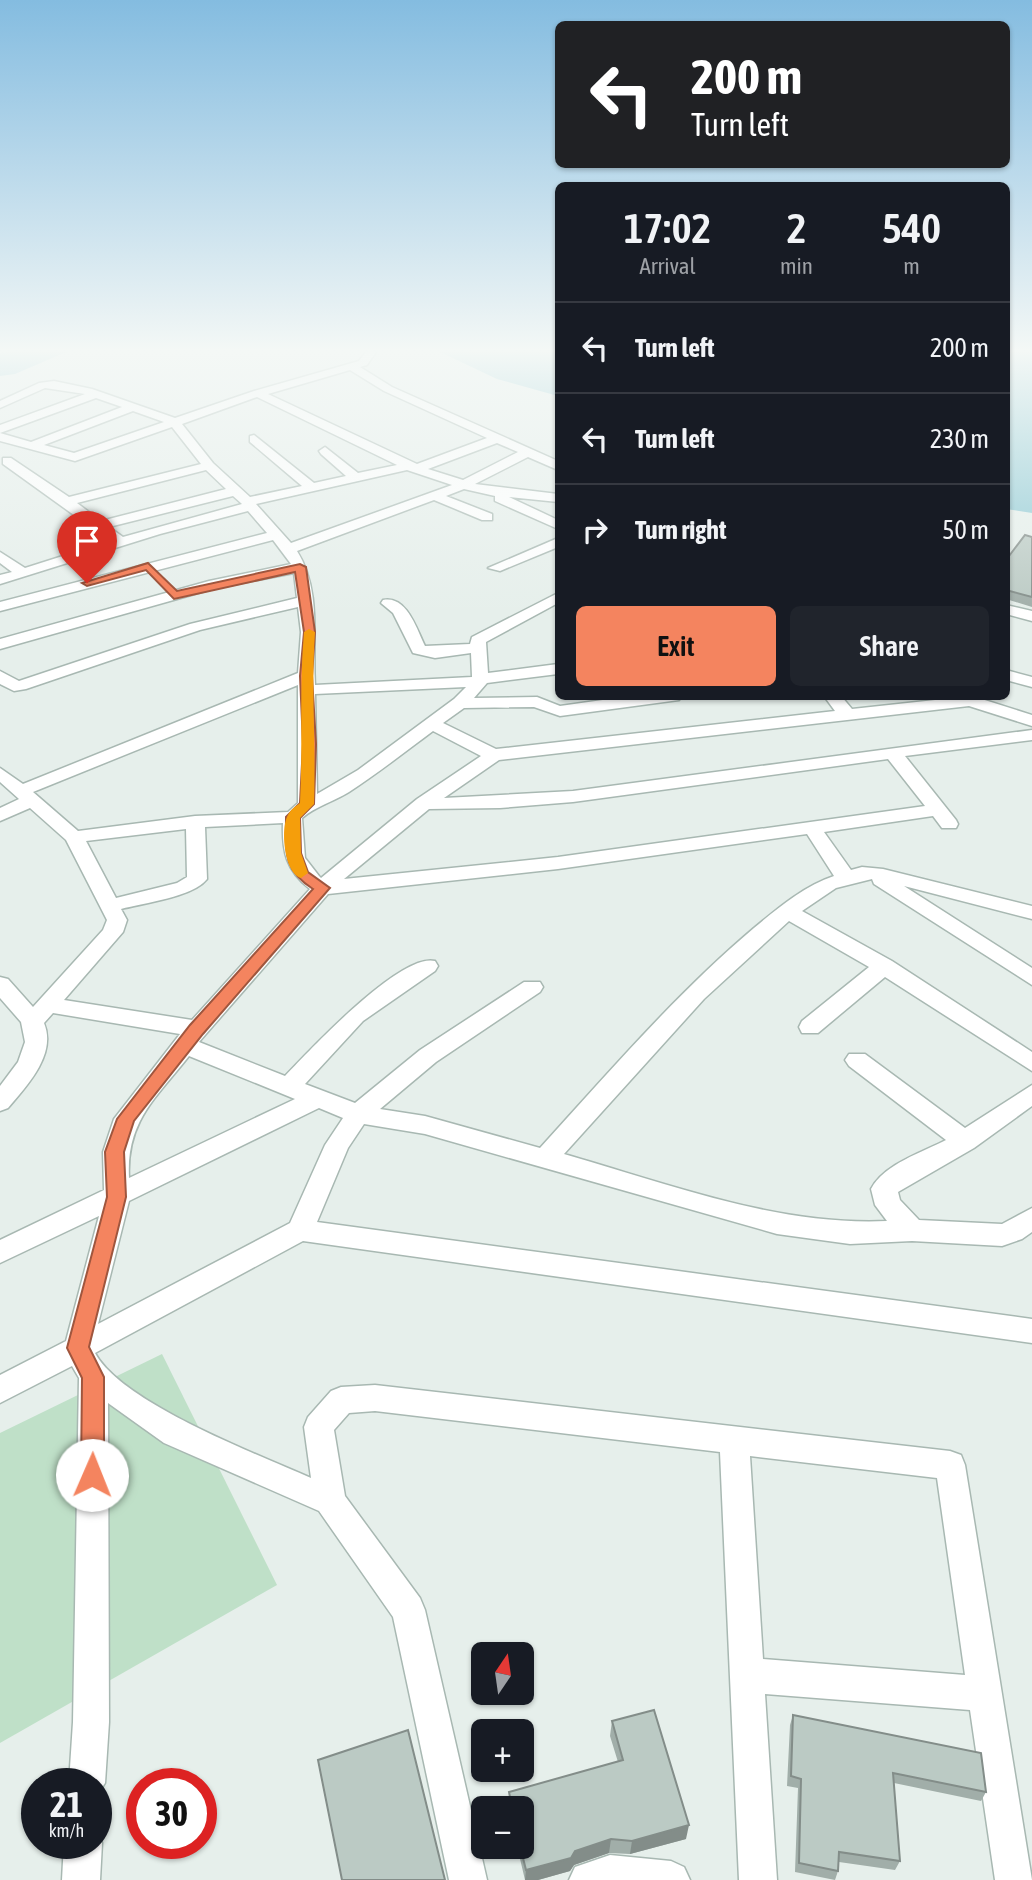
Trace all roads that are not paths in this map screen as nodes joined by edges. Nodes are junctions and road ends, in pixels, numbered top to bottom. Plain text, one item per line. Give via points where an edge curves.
1 (9, 440) edge
2 (52, 440) edge
3 (122, 440) edge
4 (190, 440) edge
5 (255, 440) edge
6 (353, 440) edge
7 (494, 440) edge
8 (498, 440) edge
9 (34, 447) junction
10 (325, 451) dead end
11 (526, 453) junction
12 (3, 462) edge
13 (555, 465) edge
14 (209, 466) junction
15 (411, 468) junction
16 (356, 478) junction
17 (465, 484) junction
18 (310, 486) junction
19 (235, 491) junction
20 (485, 491) junction
21 (433, 495) junction
22 (555, 498) edge
23 (66, 502) junction
24 (249, 504) junction
25 (487, 517) dead end
26 (555, 524) edge
27 (99, 525) junction
28 (277, 535) junction
29 (555, 543) edge
30 (289, 549) junction
31 (0, 556) edge
32 (151, 563) junction
33 (300, 567) junction
34 (495, 568) dead end
35 (23, 573) junction
36 (0, 580) edge
37 (555, 599) edge
38 (305, 601) junction
39 (388, 603) dead end
40 (0, 607) edge
41 (1010, 610) edge
42 (1032, 616) edge
43 (0, 644) edge
44 (477, 648) junction
45 (555, 669) edge
46 (0, 676) edge
47 (1010, 676) edge
48 (480, 680) junction
49 (1032, 682) edge
50 (306, 683) junction
51 (643, 700) edge
52 (835, 700) edge
53 (460, 703) junction
54 (848, 716) junction
55 (1032, 721) edge
56 (429, 723) junction
57 (1032, 735) edge
58 (892, 752) junction
59 (494, 755) junction
60 (0, 773) edge
61 (27, 796) junction
62 (424, 803) junction
63 (300, 810) junction
64 (0, 815) edge
65 (195, 822) junction
66 (812, 828) junction
67 (74, 837) junction
68 (870, 873) junction
69 (846, 878) junction
70 (322, 888) junction
71 (978, 898) junction
72 (112, 905) junction
73 (787, 911) junction
74 (1032, 913) edge
75 (946, 922) junction
76 (427, 966) dead end
77 (884, 966) junction
78 (1032, 978) edge
79 (0, 984) edge
80 (532, 987) dead end
81 (41, 1013) junction
82 (810, 1027) dead end
83 (190, 1037) junction
84 (857, 1060) dead end
85 (1032, 1063) edge
86 (290, 1085) junction
87 (1032, 1094) edge
88 (318, 1098) junction
89 (0, 1102) edge
90 (358, 1114) junction
91 (965, 1141) junction
92 (547, 1157) junction
93 (117, 1197) junction
94 (1032, 1218) edge
95 (300, 1230) junction
96 (912, 1230) junction
97 (0, 1252) edge
98 (1032, 1331) edge
99 (86, 1362) junction
100 (0, 1390) edge
101 (734, 1437) junction
102 (330, 1502) junction
103 (746, 1675) junction
104 (985, 1695) junction
105 (88, 1768) edge
106 (82, 1859) edge
107 (81, 1880) edge
108 (468, 1880) edge
109 (588, 1880) edge
110 (671, 1880) edge
111 (758, 1880) edge
112 (1014, 1880) edge

1 - 9 street
2 - 9 street
3 - 9 street via 75,457
4 - 14 street
5 - 18 street
6 - 15 street
7 - 15 street
8 - 11 street
9 - 12 street
10 - 16 street
11 - 13 street
11 - 17 street
12 - 23 street
14 - 19 street
14 - 23 street
15 - 16 street
15 - 17 street
16 - 18 street
17 - 20 street
17 - 21 street
18 - 24 street
19 - 24 street
19 - 27 street
20 - 22 street
20 - 26 street
21 - 25 street
21 - 30 street
23 - 27 street
24 - 28 street
24 - 32 street
27 - 32 street
28 - 30 street
28 - 32 street
29 - 34 street
30 - 33 street
31 - 35 street
32 - 33 street
32 - 35 street
32 - 40 street
32 - 43 street
33 - 38 street
35 - 36 street
37 - 44 street via 482,637
38 - 46 street via 170,634 20,687
38 - 50 street via 309,632
39 - 44 street via 398,610 419,650 435,653
41 - 42 street
44 - 48 street
45 - 48 street
47 - 49 street
48 - 50 street
48 - 53 street
50 - 61 street
50 - 63 street via 309,744
51 - 53 street via 560,711 537,702
52 - 54 street
53 - 56 street
54 - 55 street via 970,701
54 - 59 street
56 - 59 street
56 - 63 street via 342,789
57 - 58 street
58 - 62 street via 555,801
58 - 66 street via 944,817
59 - 62 street
60 - 61 street
61 - 64 street
61 - 67 street
62 - 70 street
63 - 65 street
63 - 70 street via 293,853 301,874
65 - 67 street
65 - 72 street via 197,879 184,887
66 - 69 street
66 - 70 street via 558,863
67 - 72 street
68 - 69 street
68 - 71 street
68 - 75 street
69 - 73 street
70 - 83 street
71 - 74 street
71 - 75 street
72 - 81 street via 117,920 113,932
73 - 77 street
73 - 92 street via 712,978
75 - 78 street
76 - 86 street via 355,1016
77 - 82 street
77 - 85 street
79 - 81 street
80 - 90 street via 438,1049
81 - 83 street
81 - 89 street via 35,1048
83 - 86 street
83 - 93 street via 126,1119 115,1152
84 - 91 street
86 - 88 street
87 - 91 street
88 - 90 street
88 - 93 street
90 - 92 street via 425,1125
90 - 95 street via 337,1144
91 - 96 street via 884,1189 888,1205
92 - 96 street via 777,1224 850,1233
93 - 97 street
93 - 99 street
94 - 96 street via 1002,1235
95 - 98 street
95 - 99 street
99 - 100 street
99 - 102 street via 175,1433
99 - 105 street
101 - 102 street via 375,1398 341,1400 319,1427
101 - 103 street
101 - 104 street via 950,1465
102 - 108 street via 408,1610
103 - 104 street
103 - 111 street
104 - 112 street
106 - 107 street
109 - 110 street via 610,1874

